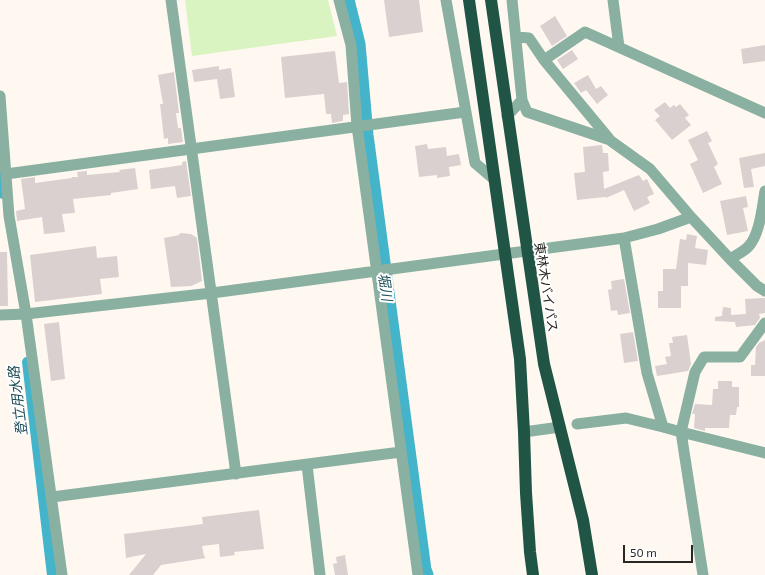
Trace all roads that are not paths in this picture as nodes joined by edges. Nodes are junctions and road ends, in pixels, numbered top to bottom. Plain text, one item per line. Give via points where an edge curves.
1 (171, 0) edge
2 (339, 0) edge
3 (446, 0) edge
4 (466, 0) edge
5 (469, 0) edge
6 (491, 0) edge
7 (512, 0) edge
8 (613, 0) edge
9 (474, 36) junction
10 (517, 37) junction
11 (619, 47) junction
12 (544, 60) junction
13 (0, 96) edge
14 (522, 100) junction
15 (464, 112) junction
16 (765, 114) edge
17 (507, 116) junction
18 (357, 126) junction
19 (611, 141) junction
20 (192, 148) junction
21 (6, 174) junction
22 (495, 180) junction
23 (765, 191) edge
24 (691, 217) junction
25 (624, 238) junction
26 (527, 251) junction
27 (506, 254) junction
28 (730, 259) junction
29 (376, 271) junction
30 (765, 291) edge
31 (212, 293) junction
32 (26, 314) junction
33 (0, 315) edge
34 (765, 323) edge
35 (577, 424) dead end
36 (560, 427) junction
37 (663, 427) junction
38 (524, 432) junction
39 (681, 432) junction
40 (401, 452) junction
41 (765, 452) edge
42 (307, 465) junction
43 (236, 474) junction
44 (52, 497) junction
45 (62, 575) edge
46 (320, 575) edge
47 (418, 575) edge
48 (533, 575) edge
49 (592, 575) edge
50 (703, 575) edge

1 - 20 street
2 - 18 street via 351,45
3 - 15 street
4 - 9 highway
5 - 9 highway
6 - 17 highway, 東林木バイパス
7 - 10 street
8 - 11 street
9 - 22 highway
10 - 12 street via 530,38
10 - 14 street
11 - 12 street via 584,32
11 - 16 street
12 - 19 street
13 - 21 street
14 - 17 street
14 - 19 street via 527,112
15 - 18 street
15 - 22 street via 475,163
17 - 26 highway, 東林木バイパス
18 - 20 street
18 - 29 street
19 - 24 street via 650,169
20 - 21 street
20 - 31 street
21 - 32 street via 9,216
22 - 27 highway
23 - 28 street via 752,242
24 - 25 street
24 - 28 street
25 - 26 street
25 - 37 street via 648,373
26 - 27 street
26 - 36 highway, 東林木バイパス via 544,364
27 - 29 street
27 - 38 highway via 520,359
28 - 30 street
29 - 31 street
29 - 40 street
31 - 32 street
31 - 43 street
32 - 33 street
32 - 44 street
34 - 39 street via 740,357 704,357 695,372
35 - 37 street via 626,418
36 - 38 street
36 - 49 highway, 東林木バイパス via 583,520
37 - 39 street
38 - 48 highway
39 - 41 street
39 - 50 street
40 - 42 street
40 - 47 street
42 - 43 street
42 - 46 street
43 - 44 street
44 - 45 street

